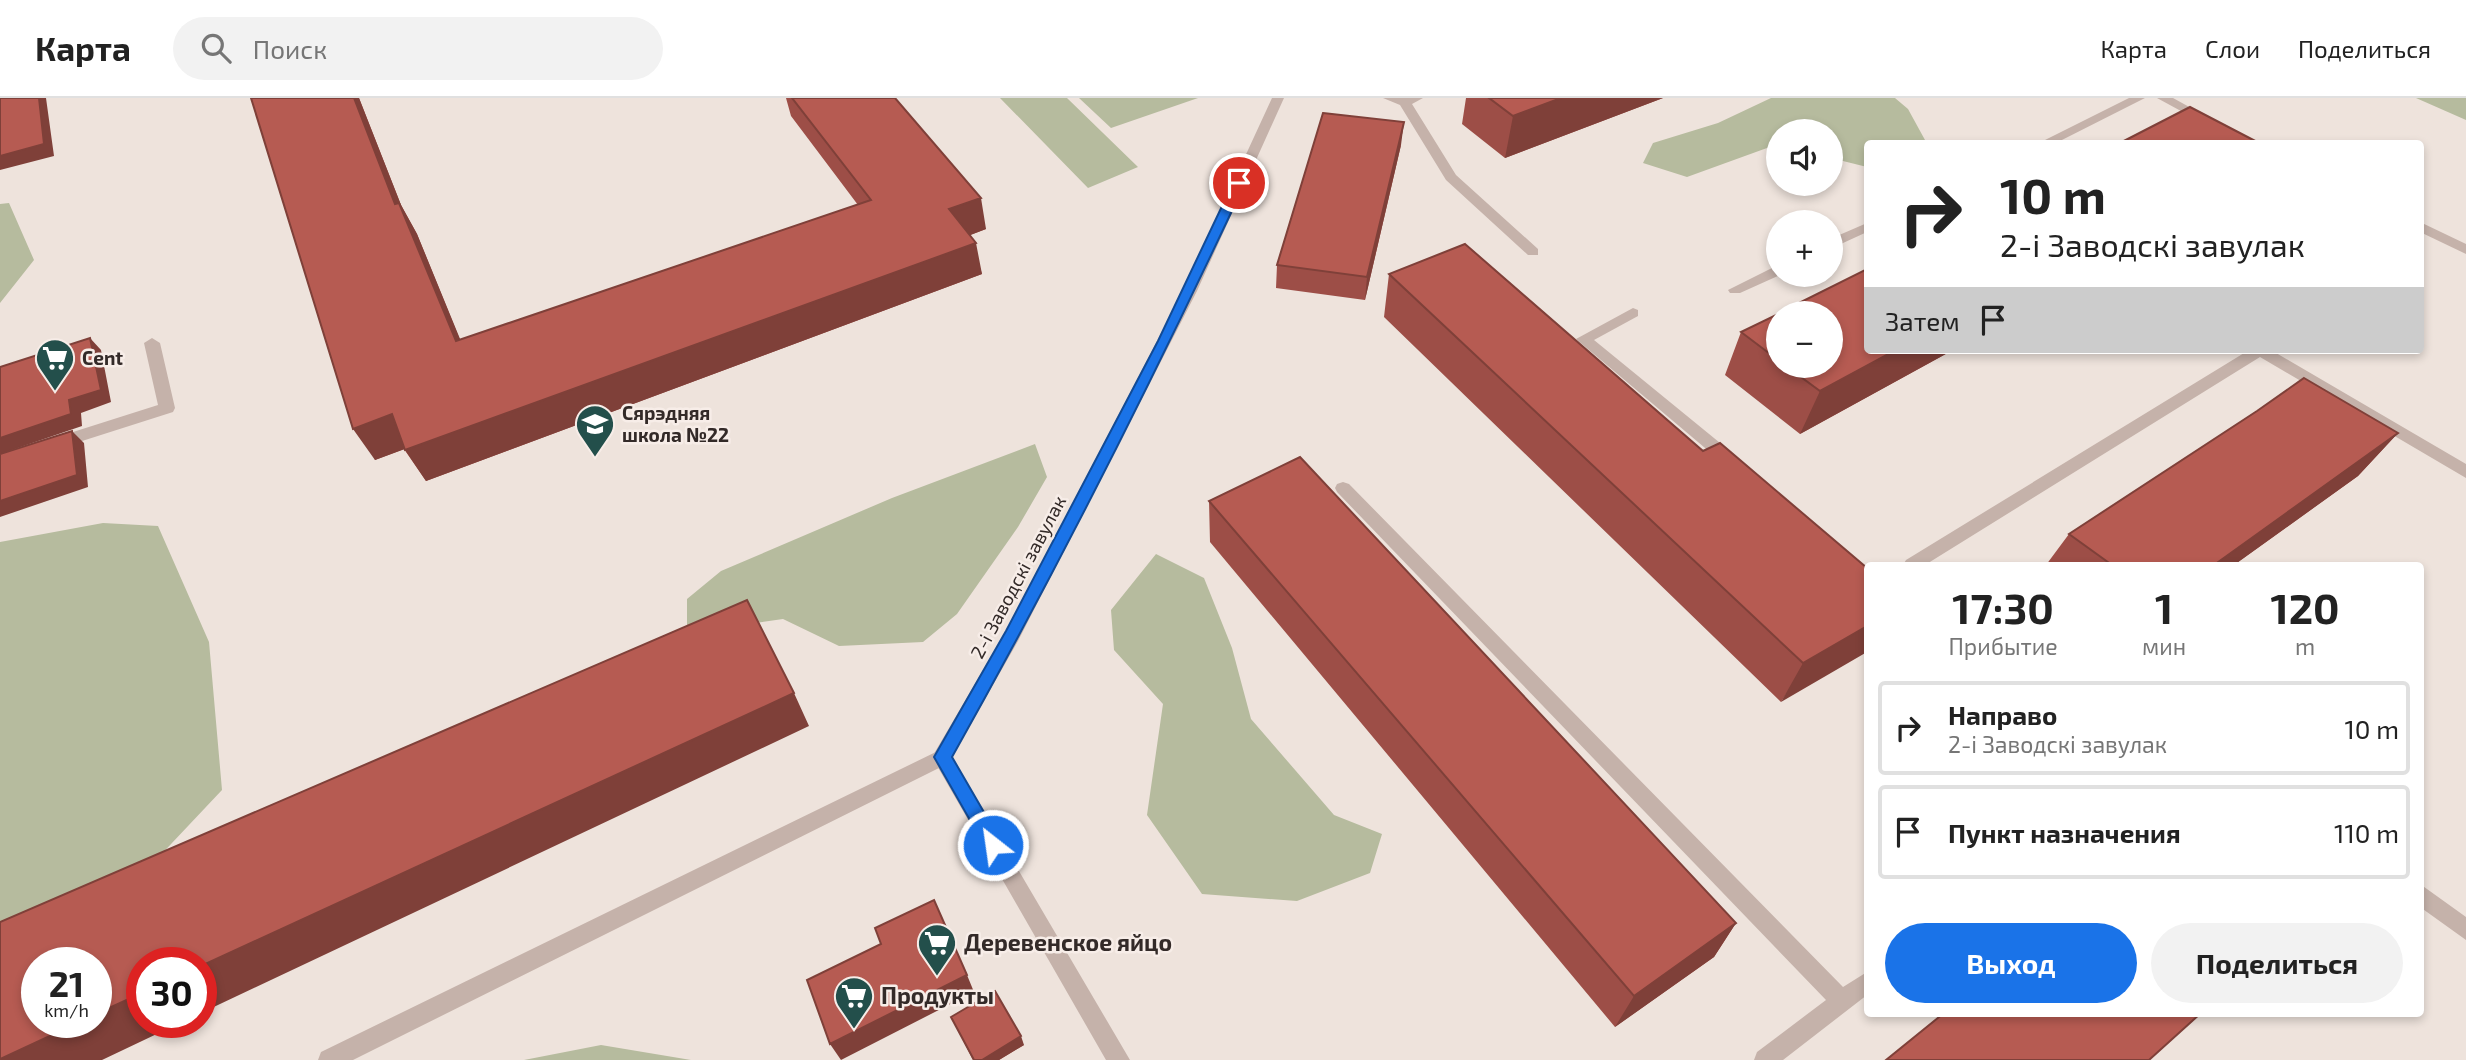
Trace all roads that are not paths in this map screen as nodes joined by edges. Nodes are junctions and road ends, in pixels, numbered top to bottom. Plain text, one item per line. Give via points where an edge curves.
1 (1278, 98) edge
2 (1390, 98) edge
3 (2139, 98) edge
4 (2163, 98) edge
5 (1411, 100) edge
6 (2218, 126) edge
7 (2051, 140) edge
8 (1864, 228) edge
9 (2424, 231) edge
10 (1843, 239) edge
11 (2466, 250) edge
12 (1533, 253) dead end
13 (1766, 276) edge
14 (1735, 290) dead end
15 (1633, 313) dead end
16 (152, 343) dead end
17 (2254, 354) edge
18 (2267, 354) edge
19 (38, 449) edge
20 (1738, 467) edge
21 (2466, 471) edge
22 (1343, 488) dead end
23 (1917, 562) edge
24 (942, 757) junction
25 (2424, 897) edge
26 (2466, 930) edge
27 (1864, 984) edge
28 (1842, 1002) junction
29 (330, 1060) edge
30 (1119, 1060) edge
31 (1765, 1060) edge

1 - 24 street, 2-і Заводскі завулак via 1184,304 1012,636
2 - 5 street
3 - 7 street
4 - 6 street
5 - 12 street via 1451,177
8 - 10 street
9 - 11 street
13 - 14 street
15 - 20 street via 1583,339
16 - 19 street via 167,408
17 - 23 street
18 - 21 street
22 - 28 street
24 - 29 street
24 - 30 street
25 - 26 street
27 - 28 street
28 - 31 street

